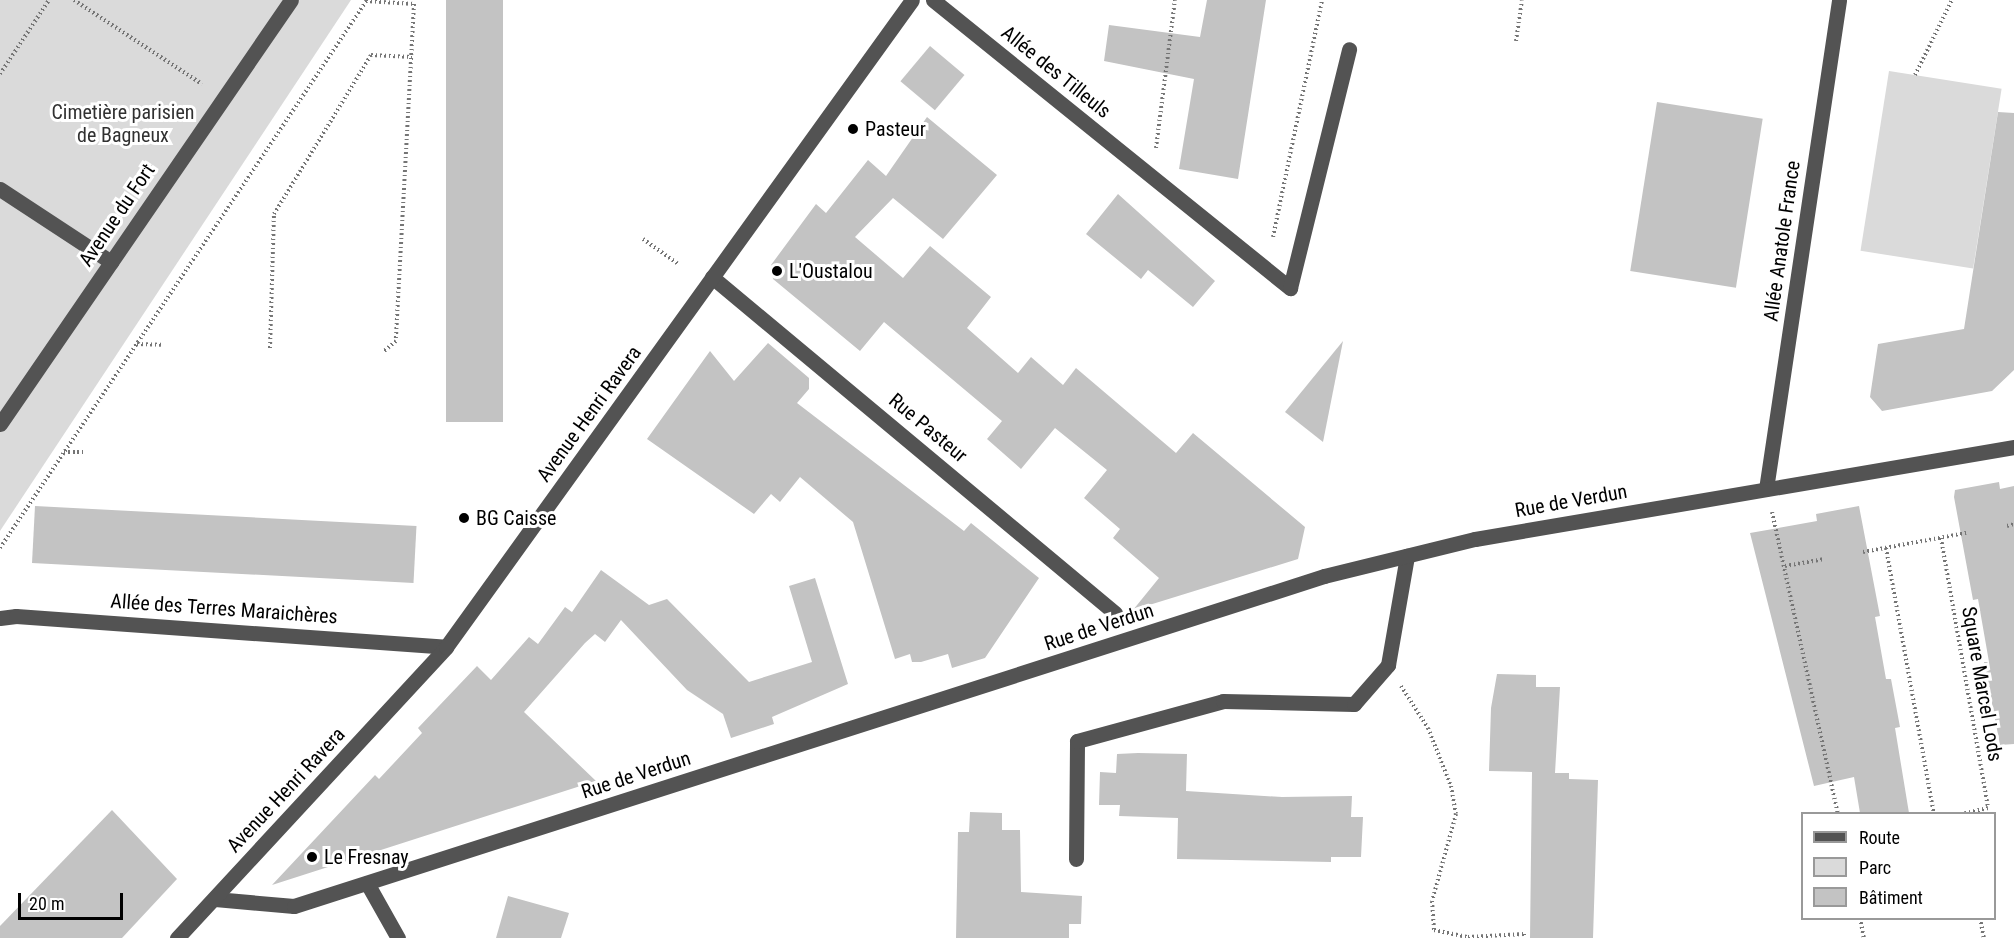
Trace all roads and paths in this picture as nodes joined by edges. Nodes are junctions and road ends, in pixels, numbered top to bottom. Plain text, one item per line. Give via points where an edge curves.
1 (49, 0) edge
2 (74, 0) edge
3 (291, 0) edge
4 (912, 0) edge
5 (933, 0) edge
6 (1175, 0) edge
7 (1322, 0) edge
8 (1522, 0) edge
9 (1839, 0) edge
10 (1952, 0) edge
11 (366, 1) edge
12 (1516, 41) dead end
13 (1349, 49) dead end
14 (412, 57) junction
15 (0, 74) edge
16 (1916, 75) dead end
17 (222, 98) junction
18 (1152, 177) junction
19 (0, 189) edge
20 (643, 239) dead end
21 (111, 262) junction
22 (678, 264) dead end
23 (1267, 268) junction
24 (712, 277) junction
25 (137, 344) junction
26 (161, 345) dead end
27 (270, 348) dead end
28 (383, 352) dead end
29 (0, 424) edge
30 (2014, 447) edge
31 (64, 452) junction
32 (83, 452) dead end
33 (1766, 489) junction
34 (2014, 525) edge
35 (2007, 526) dead end
36 (1966, 533) dead end
37 (1941, 538) junction
38 (0, 548) edge
39 (1886, 548) junction
40 (1863, 552) dead end
41 (1407, 556) junction
42 (1824, 559) dead end
43 (1785, 566) junction
44 (1115, 613) dead end
45 (0, 618) edge
46 (446, 647) junction
47 (1388, 665) junction
48 (1838, 812) edge
49 (1934, 812) edge
50 (1965, 812) edge
51 (1076, 860) dead end
52 (367, 883) junction
53 (215, 899) junction
54 (1860, 920) edge
55 (1980, 920) edge
56 (177, 938) edge
57 (398, 938) edge
58 (1524, 938) edge
59 (1864, 938) edge
60 (1984, 938) edge

1 - 15 path
2 - 17 path
3 - 17 street, Avenue du Fort
4 - 24 street, Avenue Henri Ravera
5 - 18 street, Allée des Tilleuls
6 - 18 path
7 - 23 path
8 - 12 path
9 - 33 street, Allée Anatole France
10 - 16 path
11 - 14 path via 414,4
11 - 25 path
13 - 23 street, Allée des Tilleuls via 1290,288
14 - 27 path via 371,55 274,214
14 - 28 path via 396,341
17 - 21 street, Avenue du Fort
18 - 23 street, Allée des Tilleuls
19 - 21 street
20 - 22 path
21 - 29 street, Avenue du Fort
24 - 44 street, Rue Pasteur
24 - 46 street, Avenue Henri Ravera
25 - 26 path
25 - 31 path
30 - 33 street, Rue de Verdun
31 - 32 path
31 - 38 path
33 - 41 street, Rue de Verdun via 1475,539
33 - 43 path
34 - 35 path
36 - 37 path
37 - 39 path
37 - 50 path, Square Marcel Lods via 1988,808
39 - 40 path
39 - 49 path
41 - 47 street
41 - 52 street, Rue de Verdun via 1324,576
42 - 43 path
43 - 48 path
45 - 46 street, Allée des Terres Maraichères via 28,616
46 - 53 street, Avenue Henri Ravera
47 - 51 street via 1354,704 1223,701 1077,741
47 - 58 path via 1428,728 1451,786 1456,814 1432,901 1434,930 1468,937 1524,934
52 - 53 street, Rue de Verdun via 294,906
52 - 57 street
53 - 56 street, Avenue Henri Ravera
54 - 59 path
55 - 60 path

